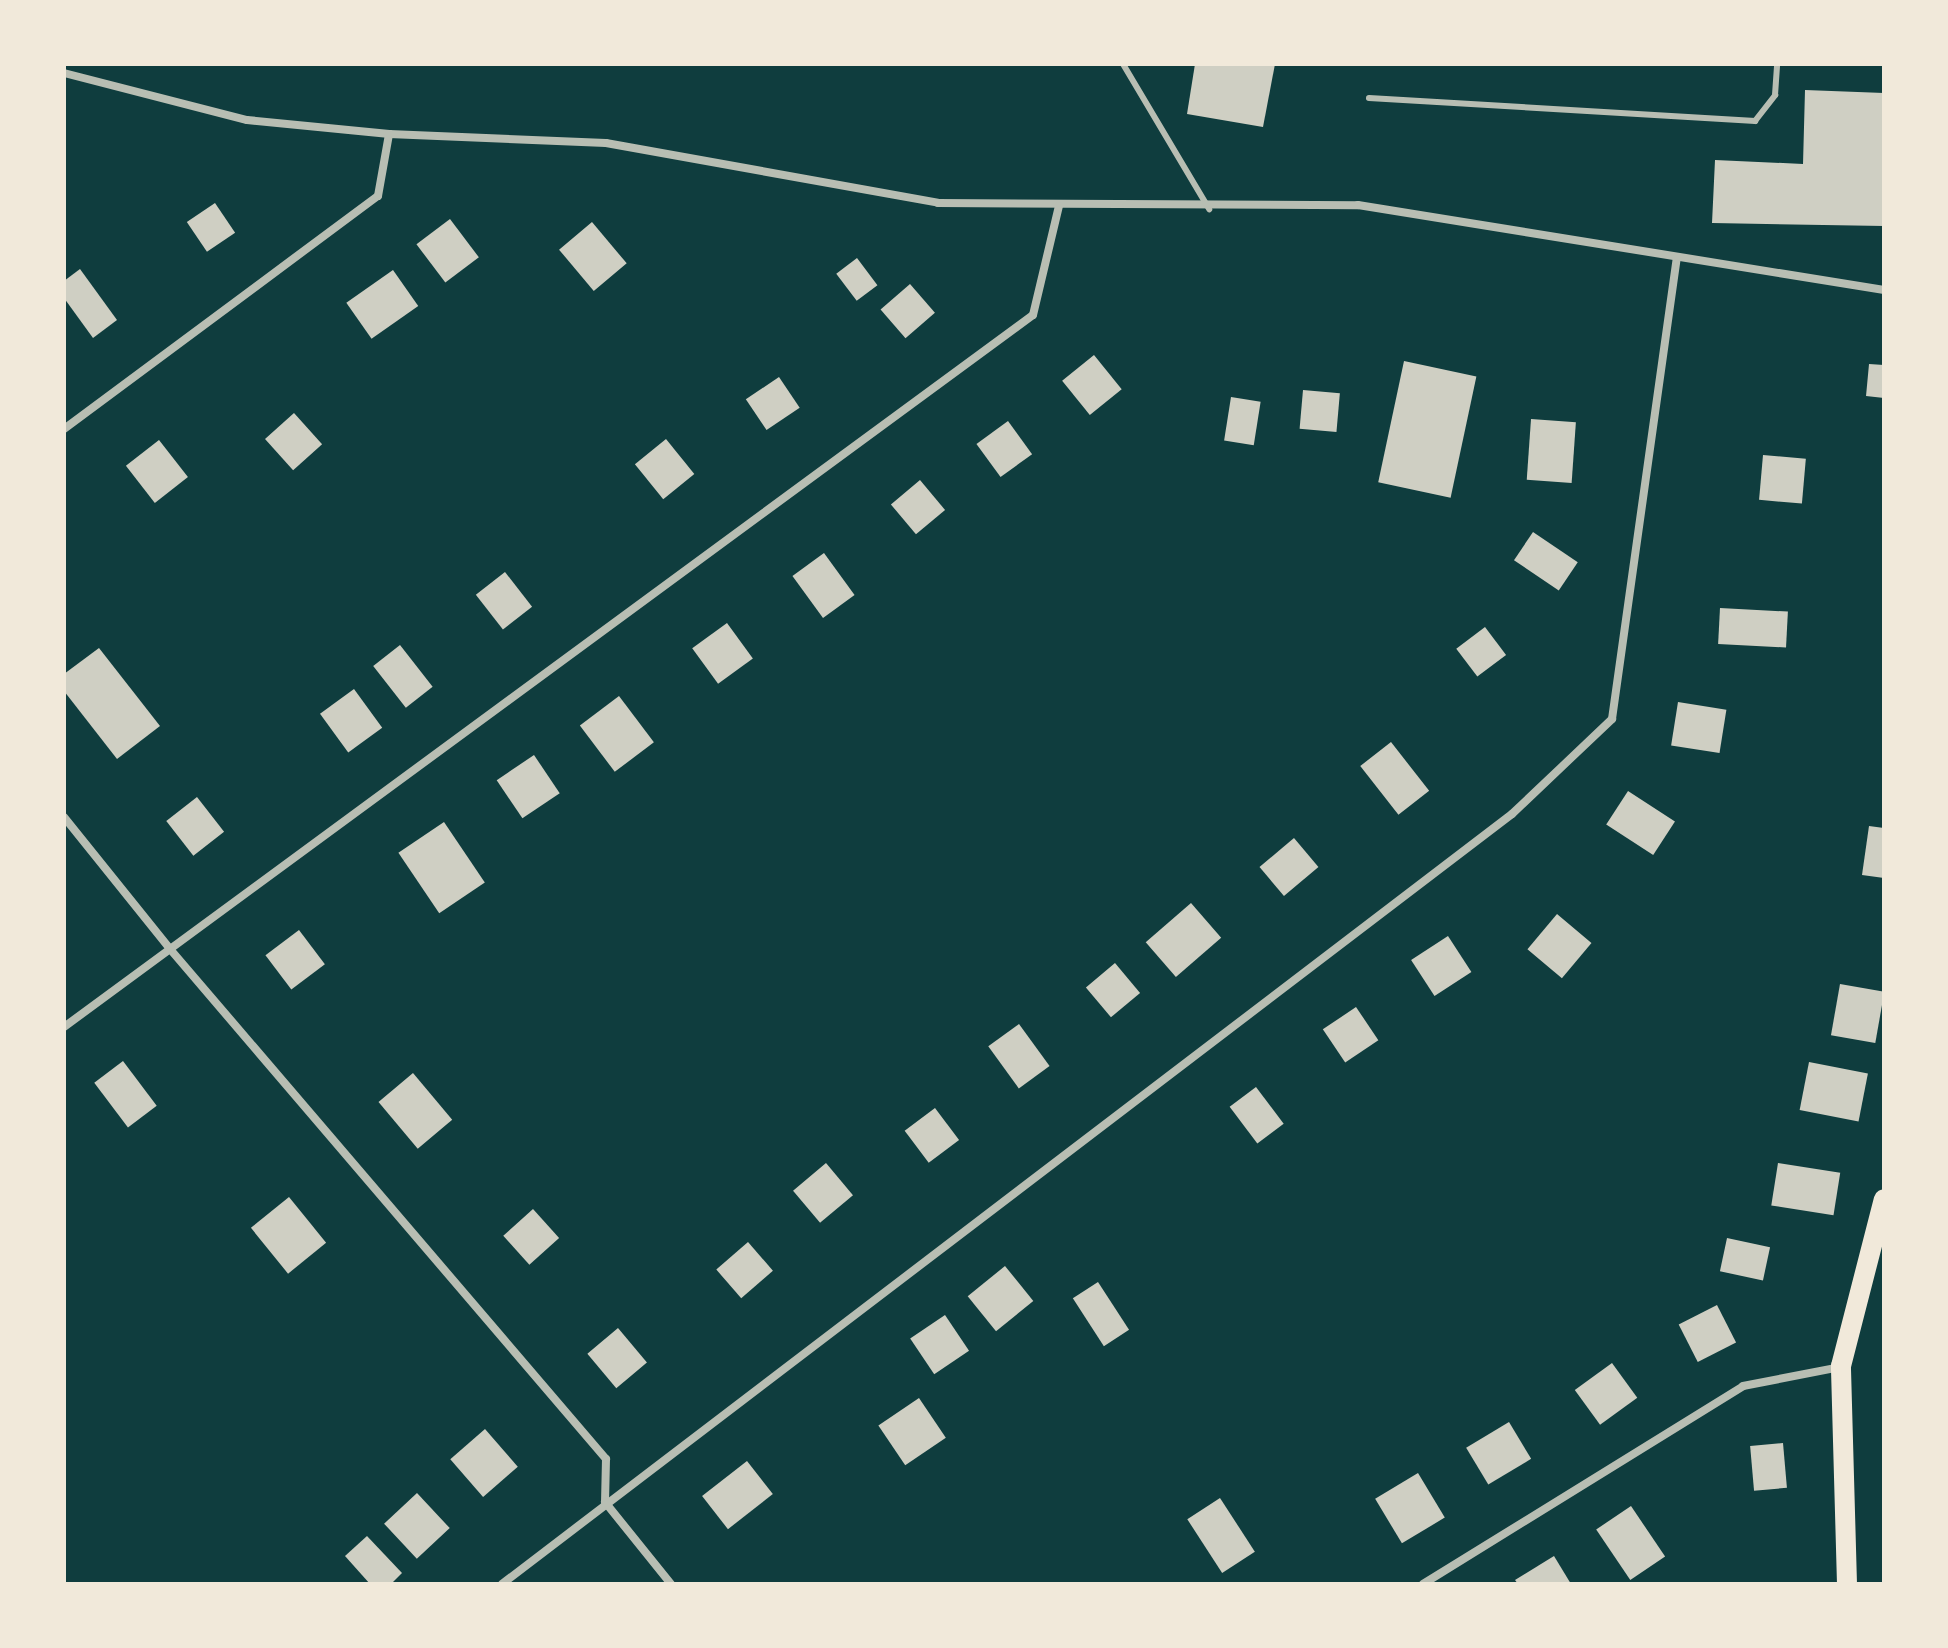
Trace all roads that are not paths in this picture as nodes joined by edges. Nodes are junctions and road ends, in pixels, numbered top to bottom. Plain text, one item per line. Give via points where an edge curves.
1 (72, 64) edge
2 (1123, 64) edge
3 (1777, 64) edge
4 (68, 74) edge
5 (1369, 98) dead end
6 (389, 134) junction
7 (1059, 206) junction
8 (1209, 209) junction
9 (1677, 258) junction
10 (1884, 290) edge
11 (64, 429) edge
12 (64, 817) edge
13 (170, 949) junction
14 (64, 1027) edge
15 (1884, 1199) edge
16 (1841, 1366) junction
17 (605, 1502) junction
18 (502, 1584) edge
19 (671, 1584) edge
20 (1423, 1584) edge
21 (1847, 1584) edge

1 - 4 street
2 - 8 lane
3 - 5 lane via 1775,95 1755,121
4 - 6 street via 247,120
6 - 7 street via 606,143 938,203
6 - 11 street via 378,196
7 - 8 street
7 - 13 street via 1033,315
8 - 9 street via 1358,205
9 - 10 street
9 - 17 street via 1612,719 1512,814
12 - 13 street
13 - 14 street
13 - 17 street via 606,1459
15 - 16 main road
16 - 20 street via 1743,1386
16 - 21 main road
17 - 18 street
17 - 19 street

